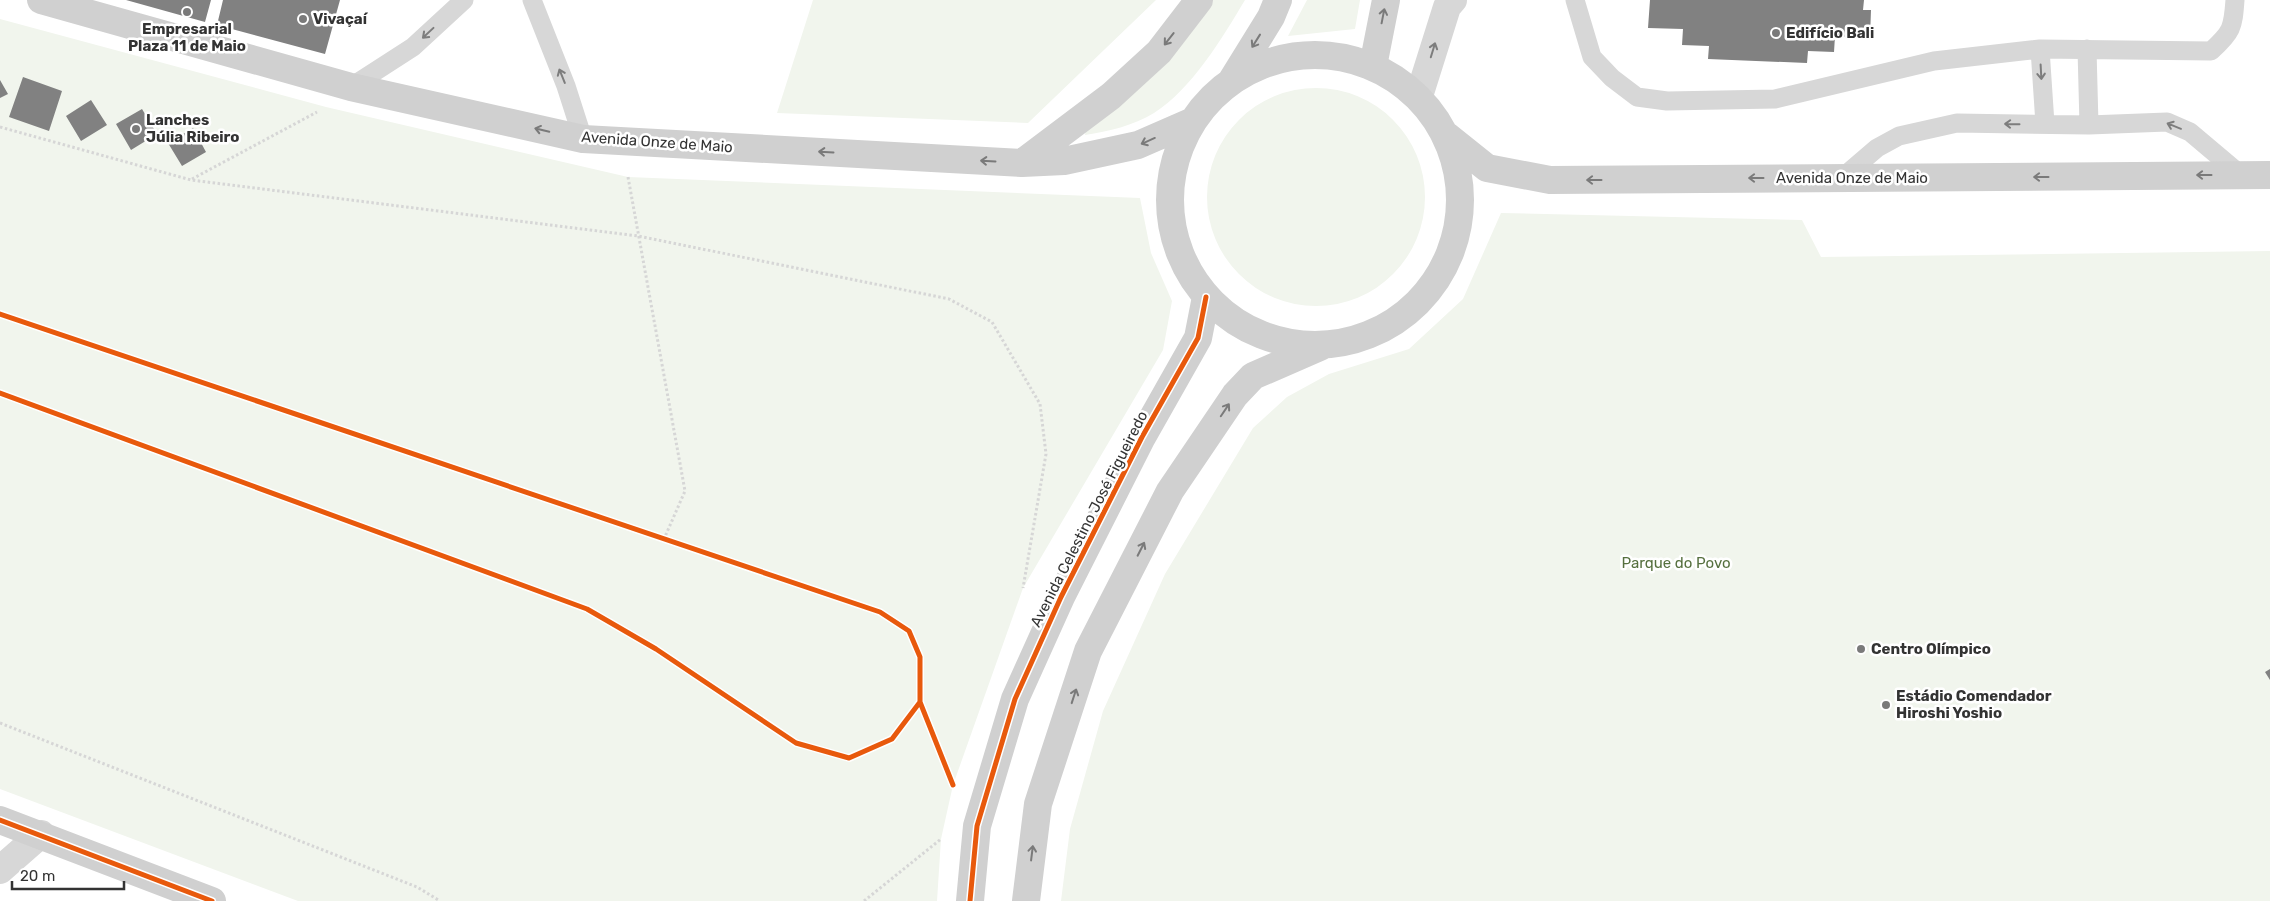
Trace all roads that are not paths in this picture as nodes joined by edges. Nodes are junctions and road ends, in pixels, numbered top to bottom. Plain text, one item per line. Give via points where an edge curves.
1 (41, 0) edge
2 (464, 0) edge
3 (532, 0) edge
4 (1199, 0) edge
5 (1278, 0) edge
6 (1386, 0) edge
7 (1453, 0) edge
8 (1574, 0) edge
9 (2235, 0) edge
10 (2040, 49) junction
11 (2087, 49) junction
12 (1373, 66) junction
13 (1232, 80) junction
14 (351, 87) junction
15 (1419, 96) junction
16 (1193, 121) junction
17 (2044, 124) junction
18 (2088, 125) junction
19 (1447, 136) junction
20 (583, 139) junction
21 (1022, 163) junction
22 (2241, 175) junction
23 (2270, 175) edge
24 (1842, 178) junction
25 (1206, 297) junction
26 (1324, 346) junction
27 (0, 820) edge
28 (41, 834) junction
29 (0, 870) edge
30 (212, 901) edge
31 (970, 901) edge
32 (1026, 901) edge

1 - 14 street, Avenida Onze de Maio
2 -> 14 lane via 413,47
20 -> 3 lane
4 -> 21 street via 1159,52 1111,96
5 -> 13 street
12 -> 6 street
15 -> 7 street via 1447,7
8 - 10 lane via 1592,57 1637,97 1667,101 1775,99 1934,61
9 - 11 lane via 2234,25 2211,51
10 - 11 lane
10 -> 17 lane
11 - 18 lane
12 - 13 street via 1316,54 1278,59
12 - 15 street
13 - 16 street
20 -> 14 street, Avenida Onze de Maio
15 - 19 street
16 -> 21 street, Avenida Onze de Maio via 1138,145 1064,161
16 - 25 street via 1175,158 1169,196 1177,246
17 - 18 lane
17 -> 24 lane via 1958,123 1899,136 1877,148
22 -> 18 lane via 2190,132 2167,122
24 -> 19 street, Avenida Onze de Maio via 1550,180 1487,168
19 - 26 street via 1459,175 1459,225 1449,258 1421,300 1374,334
21 -> 20 street, Avenida Onze de Maio
22 - 23 street, Avenida Onze de Maio
22 -> 24 street, Avenida Onze de Maio
25 - 26 street via 1239,325 1286,343
25 - 31 street, Avenida Celestino José Figueiredo via 1198,338 1142,437 1065,588 1015,699 978,826
32 -> 26 street via 1038,804 1088,651 1170,492 1235,396 1253,376
27 - 28 street
28 - 29 street
28 - 30 street

